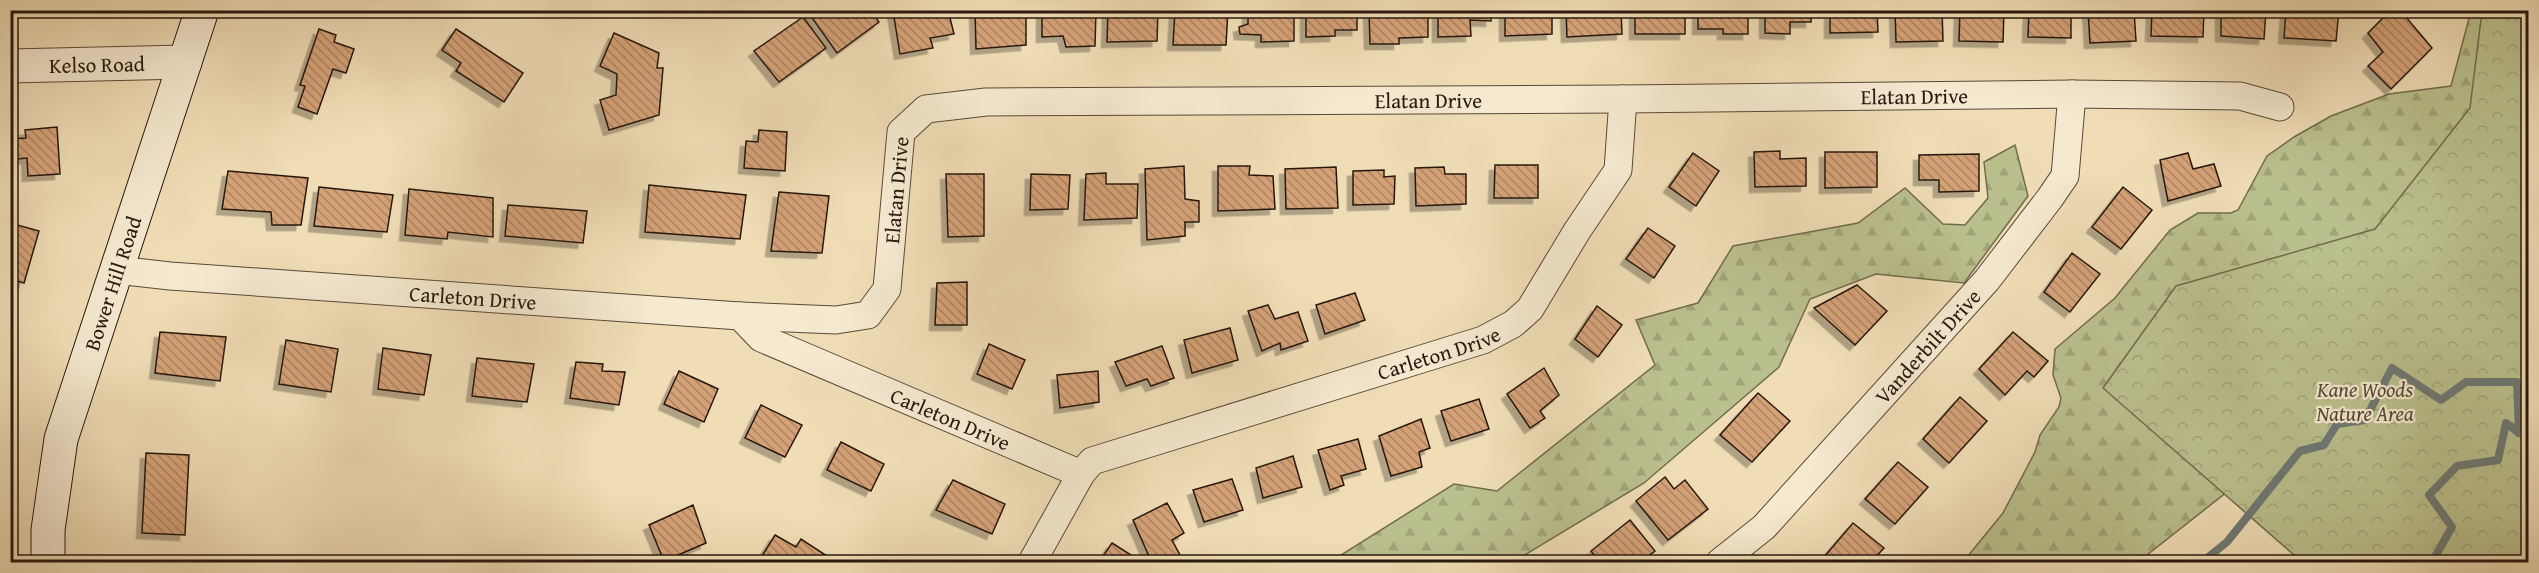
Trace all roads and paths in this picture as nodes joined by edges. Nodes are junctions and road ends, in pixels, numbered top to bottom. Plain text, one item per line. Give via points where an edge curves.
1 (202, 10) edge
2 (185, 62) junction
3 (10, 66) edge
4 (2072, 94) junction
5 (1623, 99) junction
6 (2280, 107) dead end
7 (117, 270) junction
8 (740, 316) junction
9 (1081, 474) junction
10 (48, 562) edge
11 (1032, 562) edge
12 (1720, 562) edge

1 - 2 main road, Bower Hill Road
2 - 3 main road, Kelso Road
2 - 7 main road, Bower Hill Road
4 - 5 street, Elatan Drive
4 - 6 street, Elatan Drive via 2240,96
4 - 12 street, Vanderbilt Drive via 2065,176 2050,198 1988,280 1764,527
5 - 8 street, Elatan Drive via 986,102 926,109 901,132 887,289 868,315 836,320
5 - 9 street, Carleton Drive via 1618,170 1530,309 1513,324 1483,340 1092,461
7 - 8 street, Carleton Drive
7 - 10 main road, Bower Hill Road via 61,439 48,530
8 - 9 street, Carleton Drive via 761,338
9 - 11 street

